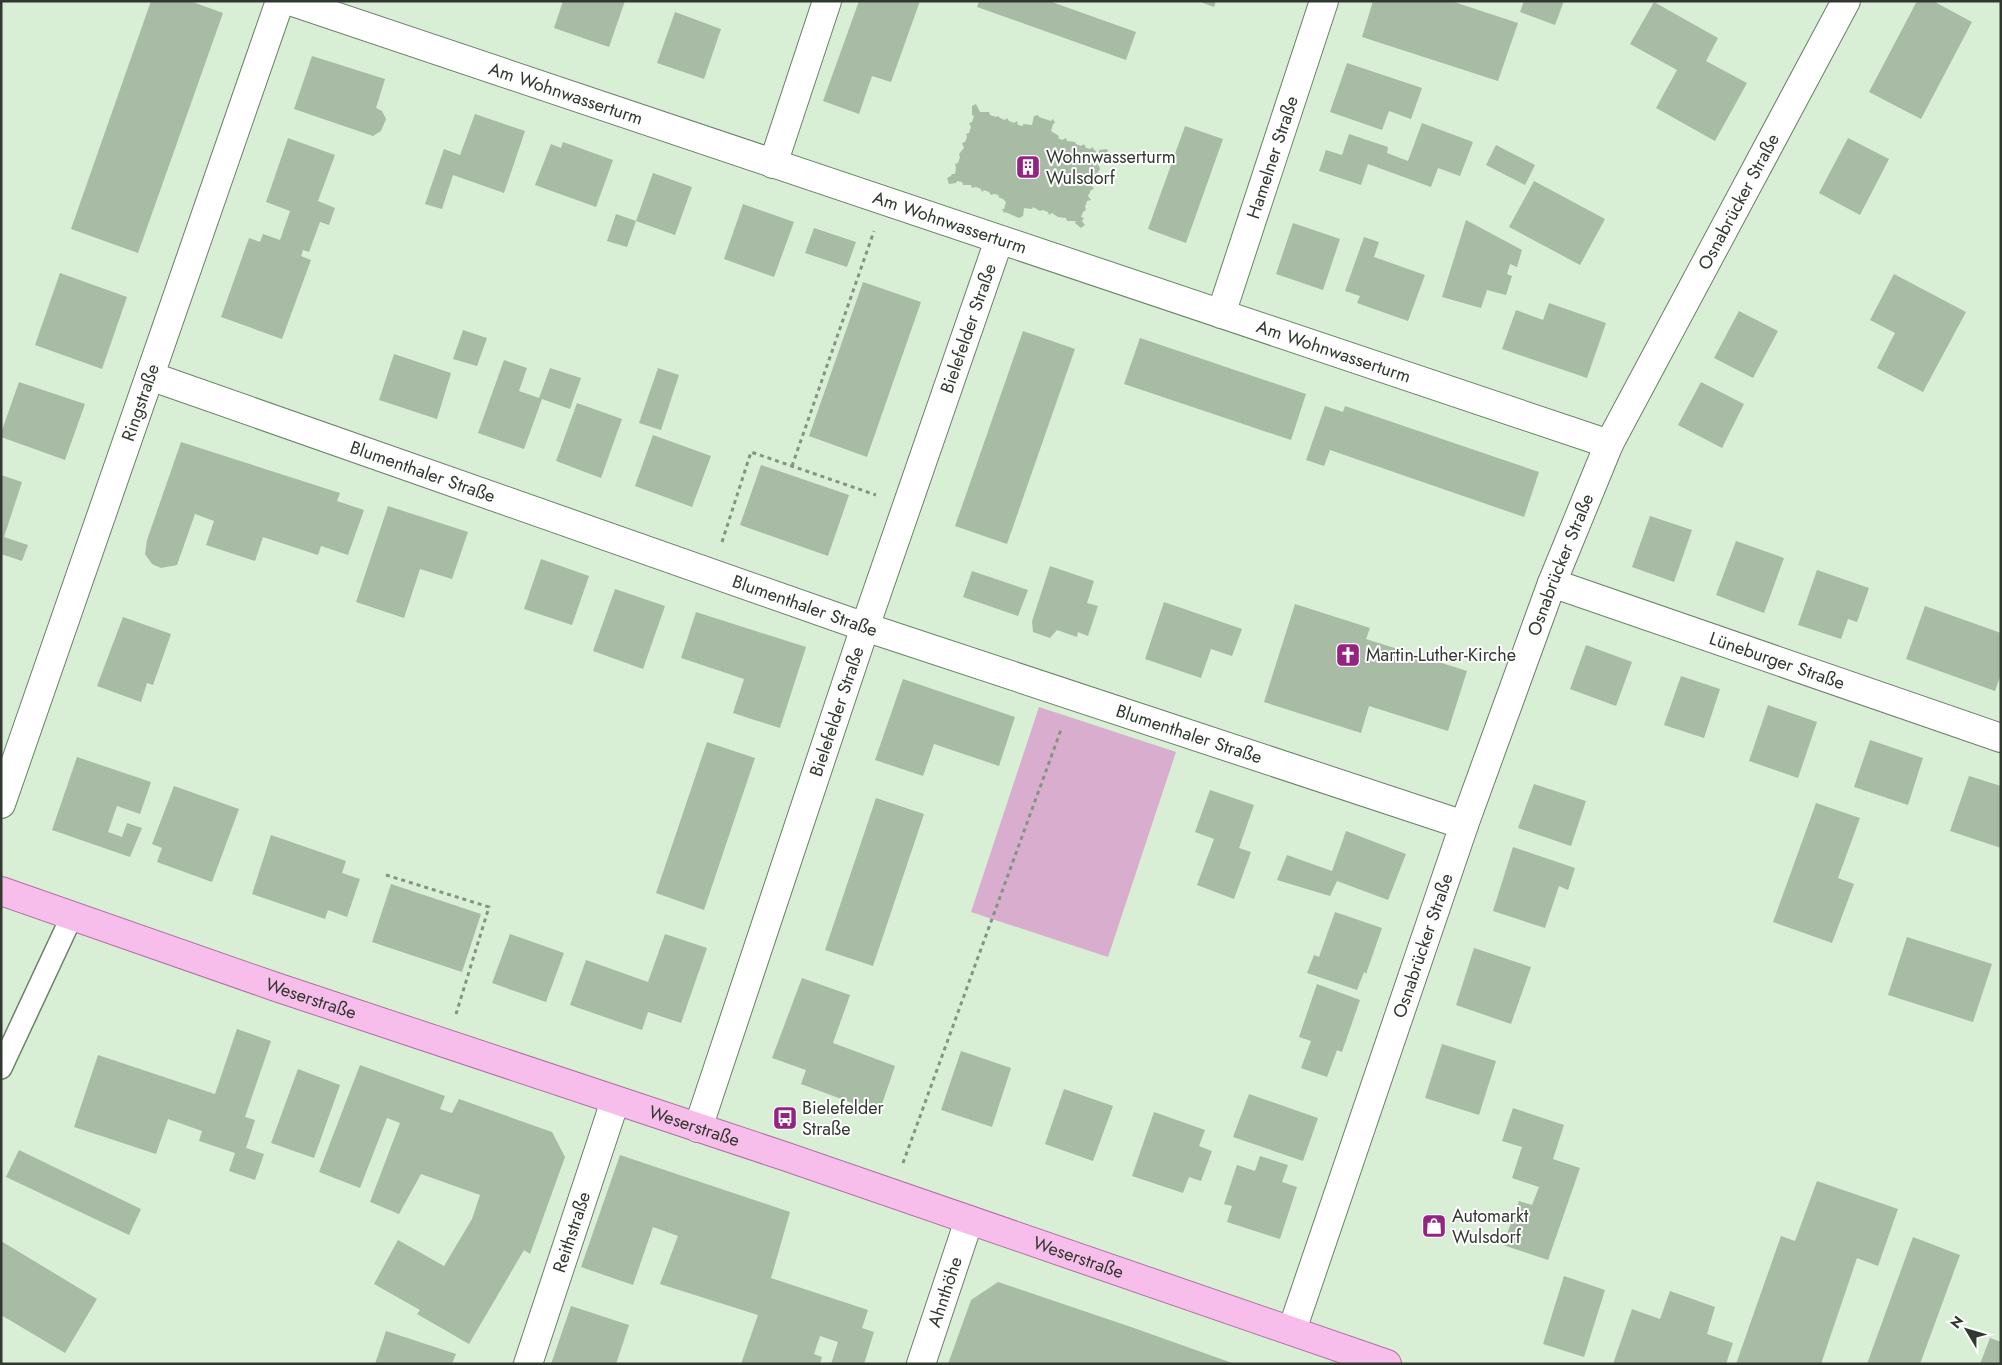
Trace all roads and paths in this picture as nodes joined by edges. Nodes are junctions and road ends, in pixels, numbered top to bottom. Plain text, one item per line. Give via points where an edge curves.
1 (280, 1) edge
2 (290, 1) edge
3 (827, 1) edge
4 (1324, 1) edge
5 (1846, 1) edge
6 (774, 164) junction
7 (885, 201) junction
8 (999, 240) junction
9 (1221, 314) junction
10 (150, 376) junction
11 (1609, 444) junction
12 (792, 466) junction
13 (907, 506) junction
14 (711, 574) junction
15 (1552, 583) junction
16 (865, 627) junction
17 (1074, 696) junction
18 (2001, 738) edge
19 (1, 804) edge
20 (1464, 825) junction
21 (386, 875) dead end
22 (1, 892) edge
23 (72, 916) junction
24 (448, 1044) junction
25 (1, 1068) edge
26 (615, 1101) junction
27 (698, 1128) junction
28 (892, 1194) junction
29 (969, 1220) junction
30 (1292, 1330) junction
31 (528, 1364) edge
32 (920, 1364) edge
33 (1387, 1364) edge

1 - 10 street, Ringstraße
2 - 6 street, Am Wohnwasserturm
3 - 6 street
4 - 9 street, Hamelner Straße
5 - 11 street, Osnabrücker Straße
6 - 7 street, Am Wohnwasserturm
7 - 8 street, Am Wohnwasserturm
7 - 12 path
8 - 9 street, Am Wohnwasserturm
8 - 13 street, Bielefelder Straße
9 - 11 street, Am Wohnwasserturm
10 - 14 street, Blumenthaler Straße
10 - 19 street, Ringstraße
11 - 15 street, Osnabrücker Straße
12 - 13 path
12 - 14 path via 751,452
13 - 16 street, Bielefelder Straße
14 - 16 street, Blumenthaler Straße
15 - 18 street, Lüneburger Straße
15 - 20 street, Osnabrücker Straße
16 - 17 street, Blumenthaler Straße
16 - 27 street, Bielefelder Straße
17 - 20 street, Blumenthaler Straße
17 - 28 path
20 - 30 street, Osnabrücker Straße
21 - 24 path via 488,907
22 - 23 main road, Weserstraße
23 - 24 main road, Weserstraße
23 - 25 lane
24 - 26 main road, Weserstraße
26 - 27 main road, Weserstraße
26 - 31 street, Reithstraße
27 - 28 main road, Weserstraße
28 - 29 main road, Weserstraße
29 - 30 main road, Weserstraße
29 - 32 street, Ahnthöhe
30 - 33 main road, Weserstraße

